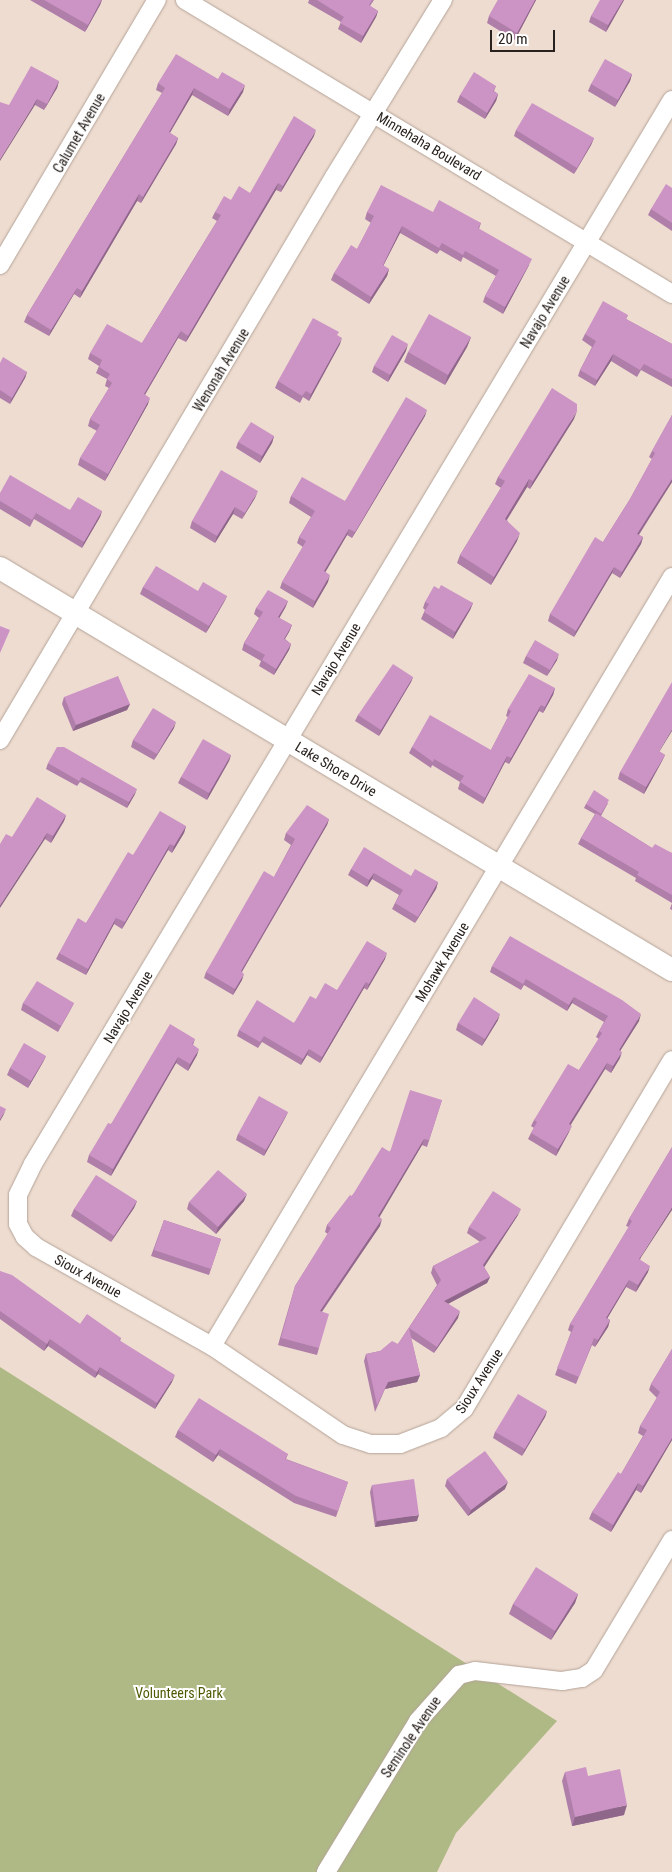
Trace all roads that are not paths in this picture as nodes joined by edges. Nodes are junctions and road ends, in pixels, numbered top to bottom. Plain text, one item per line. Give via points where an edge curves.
1 (157, 0) edge
2 (185, 0) edge
3 (443, 0) edge
4 (672, 100) edge
5 (374, 112) junction
6 (587, 243) junction
7 (0, 265) edge
8 (672, 294) edge
9 (0, 568) edge
10 (672, 577) edge
11 (75, 614) junction
12 (0, 740) edge
13 (288, 740) junction
14 (500, 867) junction
15 (672, 970) edge
16 (672, 1060) edge
17 (18, 1224) joint
18 (212, 1346) junction
19 (672, 1540) edge
20 (326, 1872) edge

1 - 7 street, Calumet Avenue
2 - 5 street, Minnehaha Boulevard
3 - 5 street, Wenonah Avenue
4 - 6 street, Navajo Avenue
5 - 6 street, Minnehaha Boulevard
5 - 11 street, Wenonah Avenue
6 - 8 street, Minnehaha Boulevard
6 - 13 street, Navajo Avenue
9 - 11 street, Lake Shore Drive
10 - 14 street, Mohawk Avenue
11 - 12 street, Wenonah Avenue
11 - 13 street, Lake Shore Drive
13 - 14 street, Lake Shore Drive
13 - 17 street, Navajo Avenue via 33,1164 18,1195
14 - 15 street, Lake Shore Drive
14 - 18 street, Mohawk Avenue
16 - 18 street, Sioux Avenue via 464,1409 441,1428 400,1444 356,1441
17 - 18 street, Sioux Avenue via 36,1247
19 - 20 street, Seminole Avenue via 594,1670 582,1678 562,1681 475,1671 452,1680 418,1721

